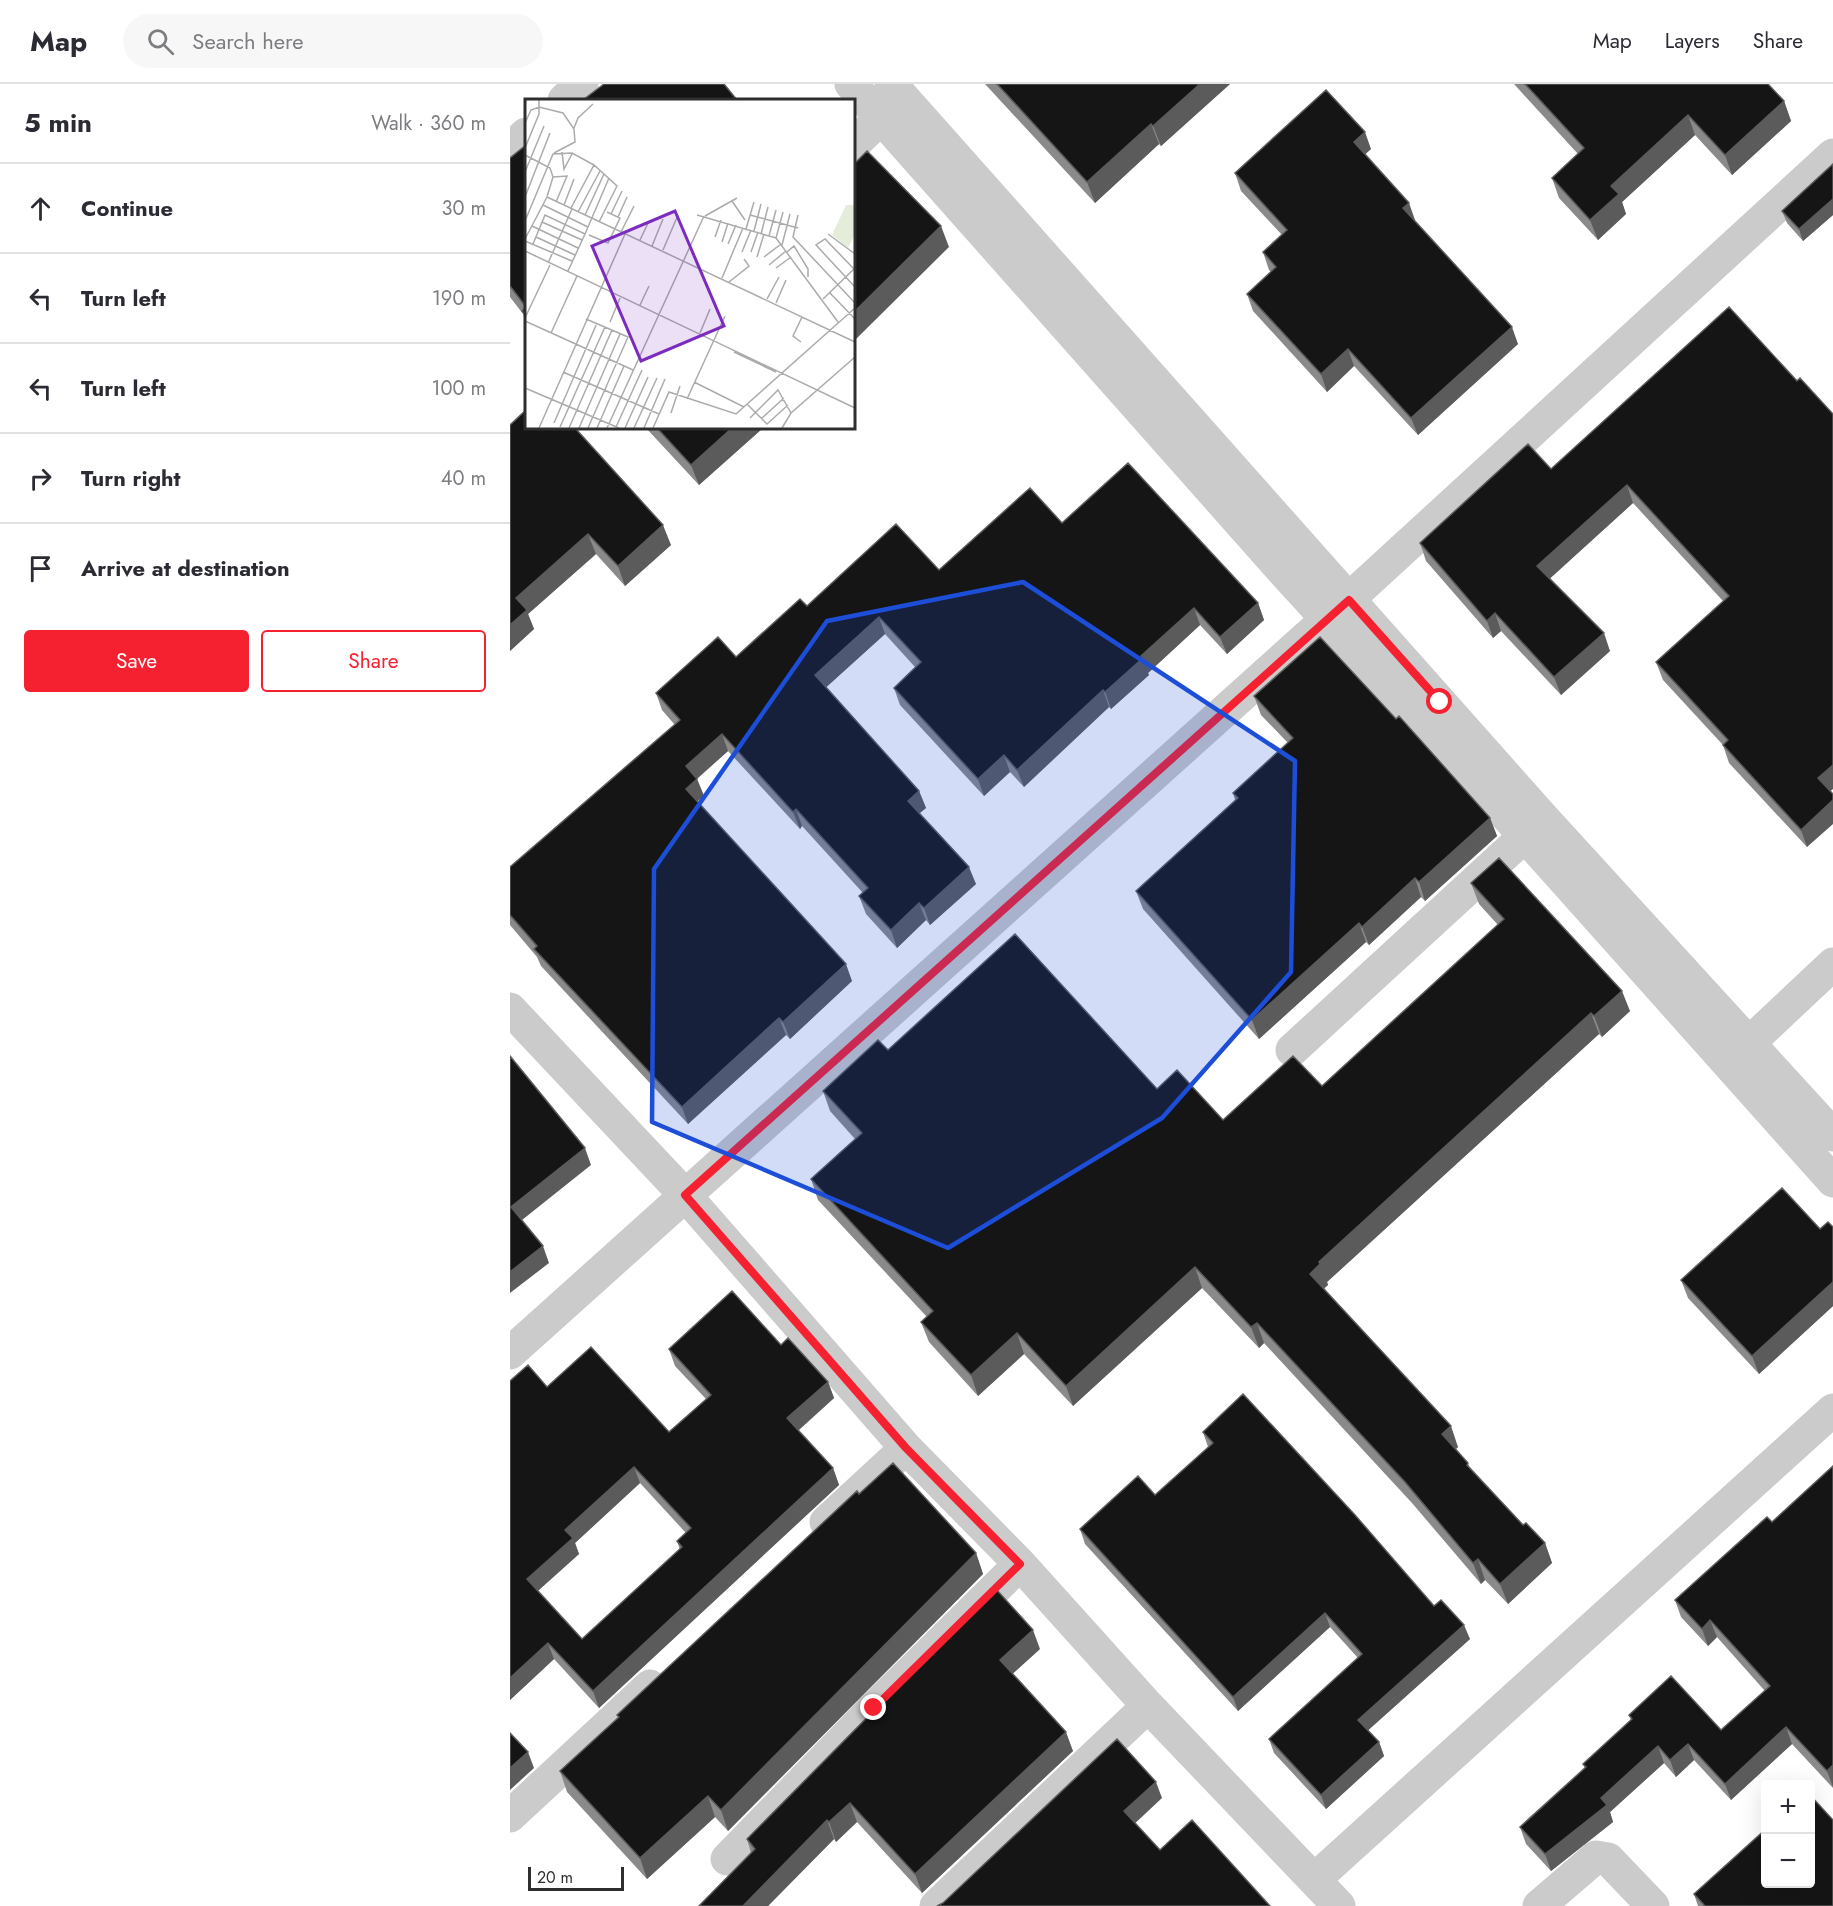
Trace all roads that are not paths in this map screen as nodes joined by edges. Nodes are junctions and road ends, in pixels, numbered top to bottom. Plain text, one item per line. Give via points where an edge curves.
1 (582, 84) edge
2 (851, 84) edge
3 (891, 84) edge
4 (565, 99) edge
5 (881, 118) junction
6 (525, 135) edge
7 (855, 143) edge
8 (510, 149) edge
9 (1833, 154) edge
10 (1338, 609) junction
11 (1525, 836) junction
12 (1833, 964) edge
13 (510, 1009) edge
14 (1749, 1043) junction
15 (1293, 1050) dead end
16 (1833, 1135) edge
17 (1833, 1181) edge
18 (685, 1195) junction
19 (510, 1353) edge
20 (1833, 1410) edge
21 (906, 1448) junction
22 (802, 1544) edge
23 (1020, 1564) junction
24 (673, 1664) edge
25 (1148, 1706) junction
26 (510, 1816) edge
27 (727, 1859) dead end
28 (1315, 1879) junction
29 (936, 1906) edge
30 (1339, 1906) edge
31 (1539, 1906) edge
32 (1653, 1906) edge

1 - 4 street
2 - 5 street
3 - 10 street
5 - 7 street
5 - 10 street
6 - 8 street
9 - 10 street
10 - 11 street
10 - 14 street via 1544,819
10 - 18 street
11 - 15 street
11 - 17 street
12 - 14 street
13 - 18 street
14 - 16 street
18 - 19 street
18 - 21 street
20 - 28 street
21 - 22 street
21 - 23 street
23 - 25 street
23 - 27 street
24 - 26 street
25 - 28 street
25 - 29 street
28 - 30 street
31 - 32 street via 1596,1857 1608,1859

